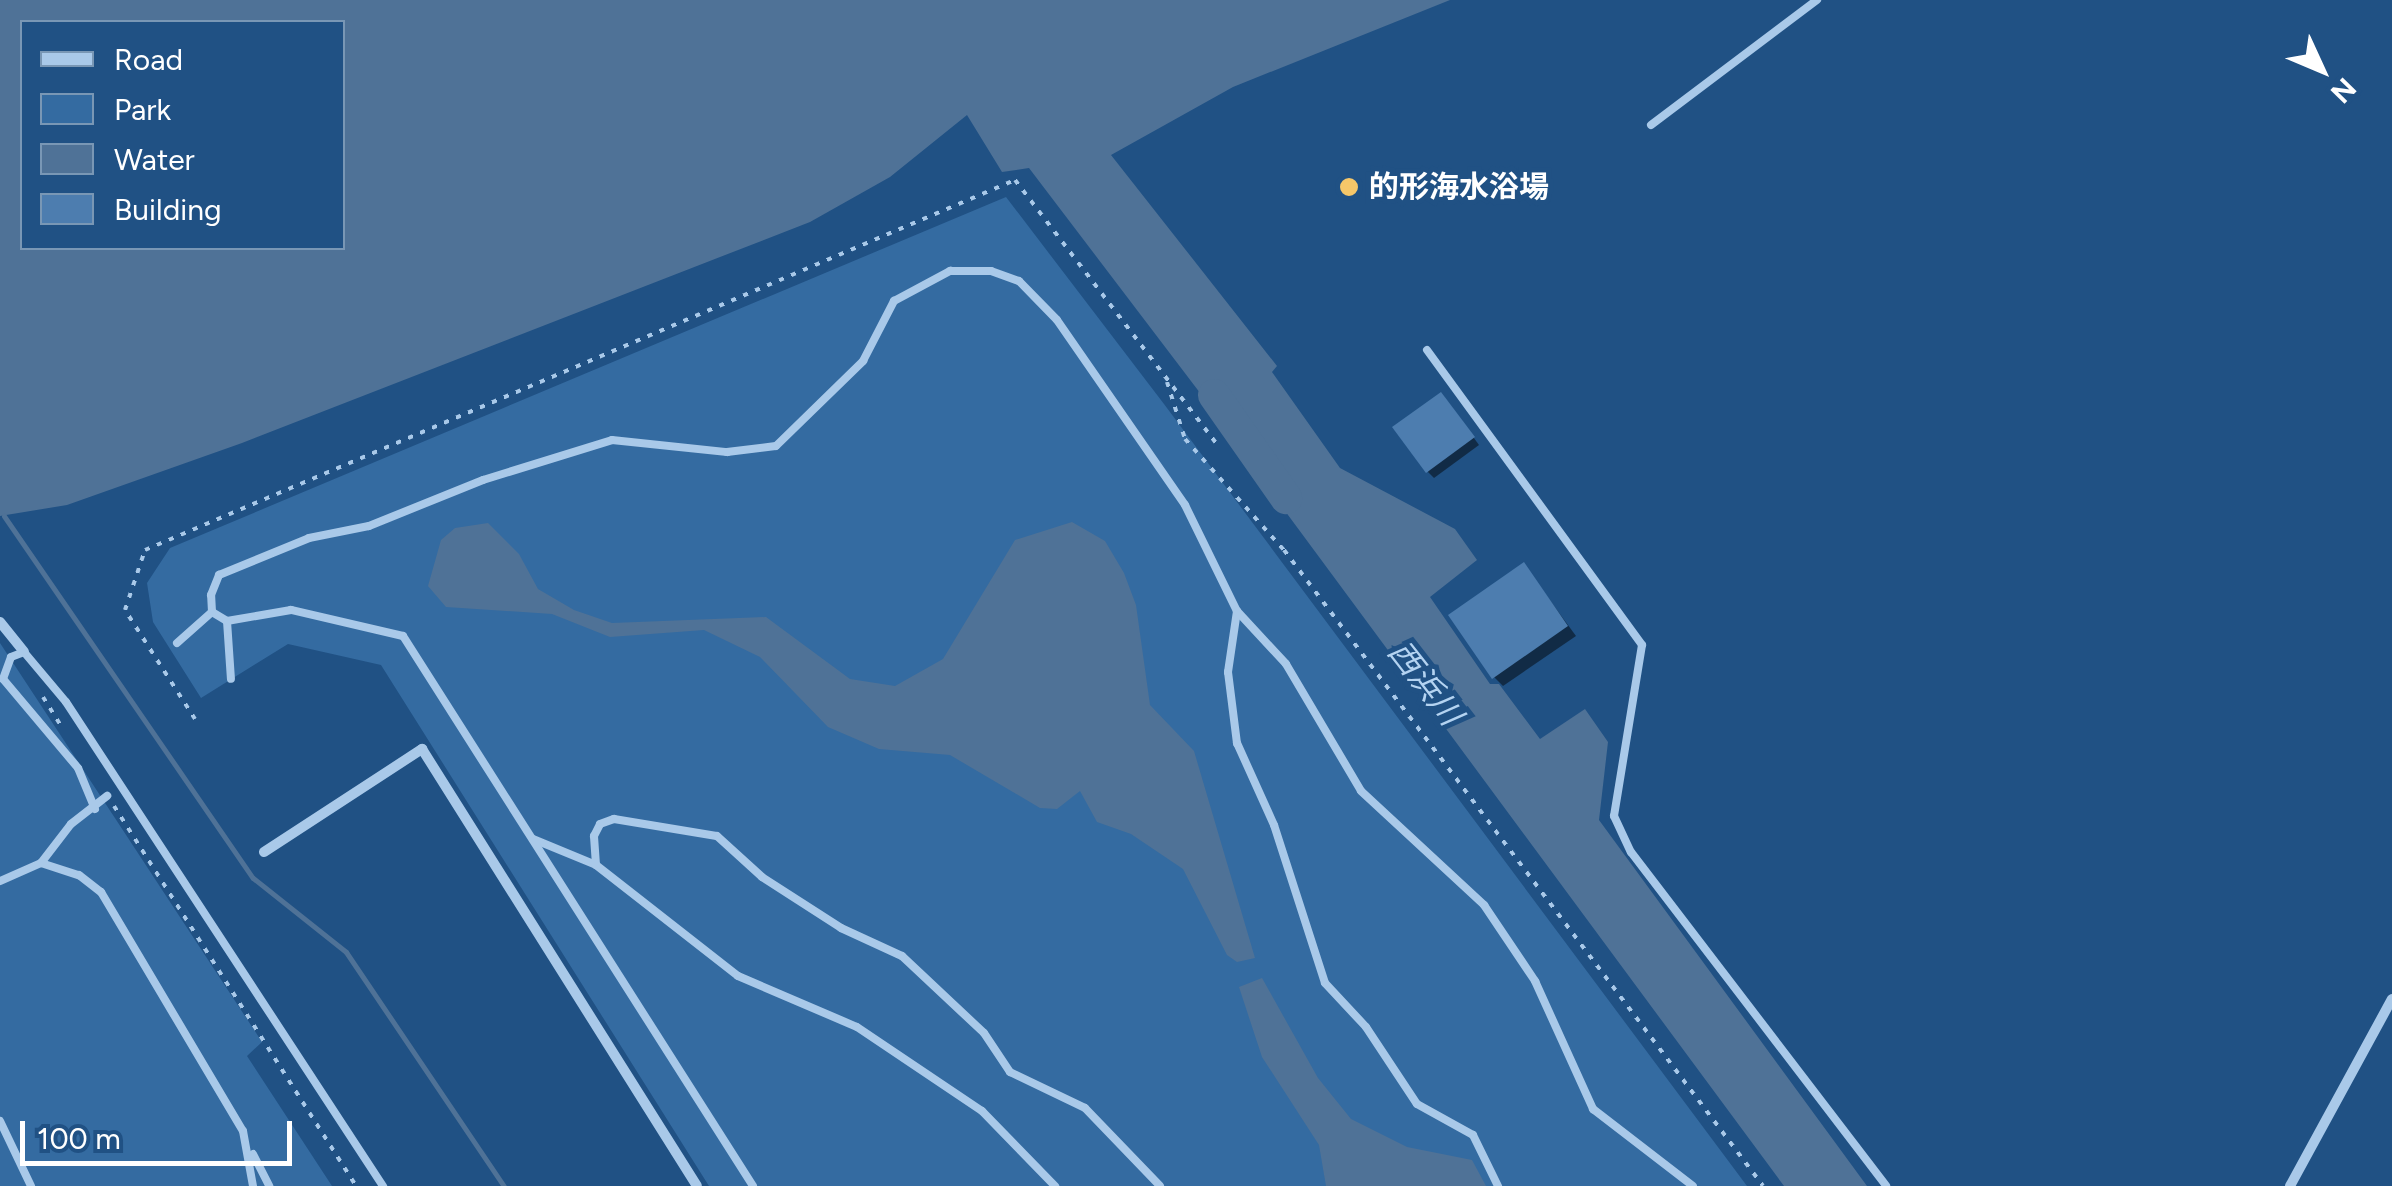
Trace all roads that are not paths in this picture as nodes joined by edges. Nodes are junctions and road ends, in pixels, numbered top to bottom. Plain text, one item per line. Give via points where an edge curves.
1 (1818, 0) edge
2 (1651, 125) dead end
3 (1427, 350) dead end
4 (1236, 611) junction
5 (212, 612) junction
6 (228, 621) junction
7 (0, 622) edge
8 (178, 643) dead end
9 (24, 652) junction
10 (231, 679) dead end
11 (107, 796) road end
12 (96, 809) junction
13 (533, 839) junction
14 (264, 852) dead end
15 (41, 863) junction
16 (596, 865) junction
17 (0, 881) edge
18 (2392, 999) edge
19 (0, 1121) edge
20 (250, 1149) junction
21 (31, 1186) edge
22 (253, 1186) edge
23 (270, 1186) edge
24 (383, 1186) edge
25 (697, 1186) edge
26 (753, 1186) edge
27 (1056, 1186) edge
28 (1160, 1186) edge
29 (1498, 1186) edge
30 (1693, 1186) edge
31 (1886, 1186) edge
32 (2290, 1186) edge

1 - 2 lane
3 - 31 lane via 1642,645 1614,816 1631,852
4 - 5 lane via 1185,505 1058,320 1019,281 991,271 950,272 894,301 863,361 776,446 727,452 612,440 483,480 369,526 310,538 219,575
4 - 29 lane via 1228,672 1236,743 1274,825 1325,984 1366,1027 1417,1104 1474,1135
4 - 30 lane via 1286,664 1362,791 1484,905 1535,981 1594,1109
5 - 6 lane
5 - 8 lane
6 - 10 lane
6 - 13 lane via 291,610 403,636
7 - 9 street
9 - 12 lane via 11,657 3,679 78,768
9 - 24 lane via 66,702
11 - 12 lane
12 - 15 lane via 71,824
13 - 16 lane
13 - 26 lane
14 - 25 street via 422,749
15 - 17 lane
15 - 20 lane via 79,876 100,892
16 - 27 lane via 738,976 856,1027 982,1111
16 - 28 lane via 594,836 600,824 614,819 718,836 762,878 841,928 902,956 984,1033 1010,1072 1085,1108
18 - 32 street
19 - 21 lane
20 - 22 lane
20 - 23 lane

